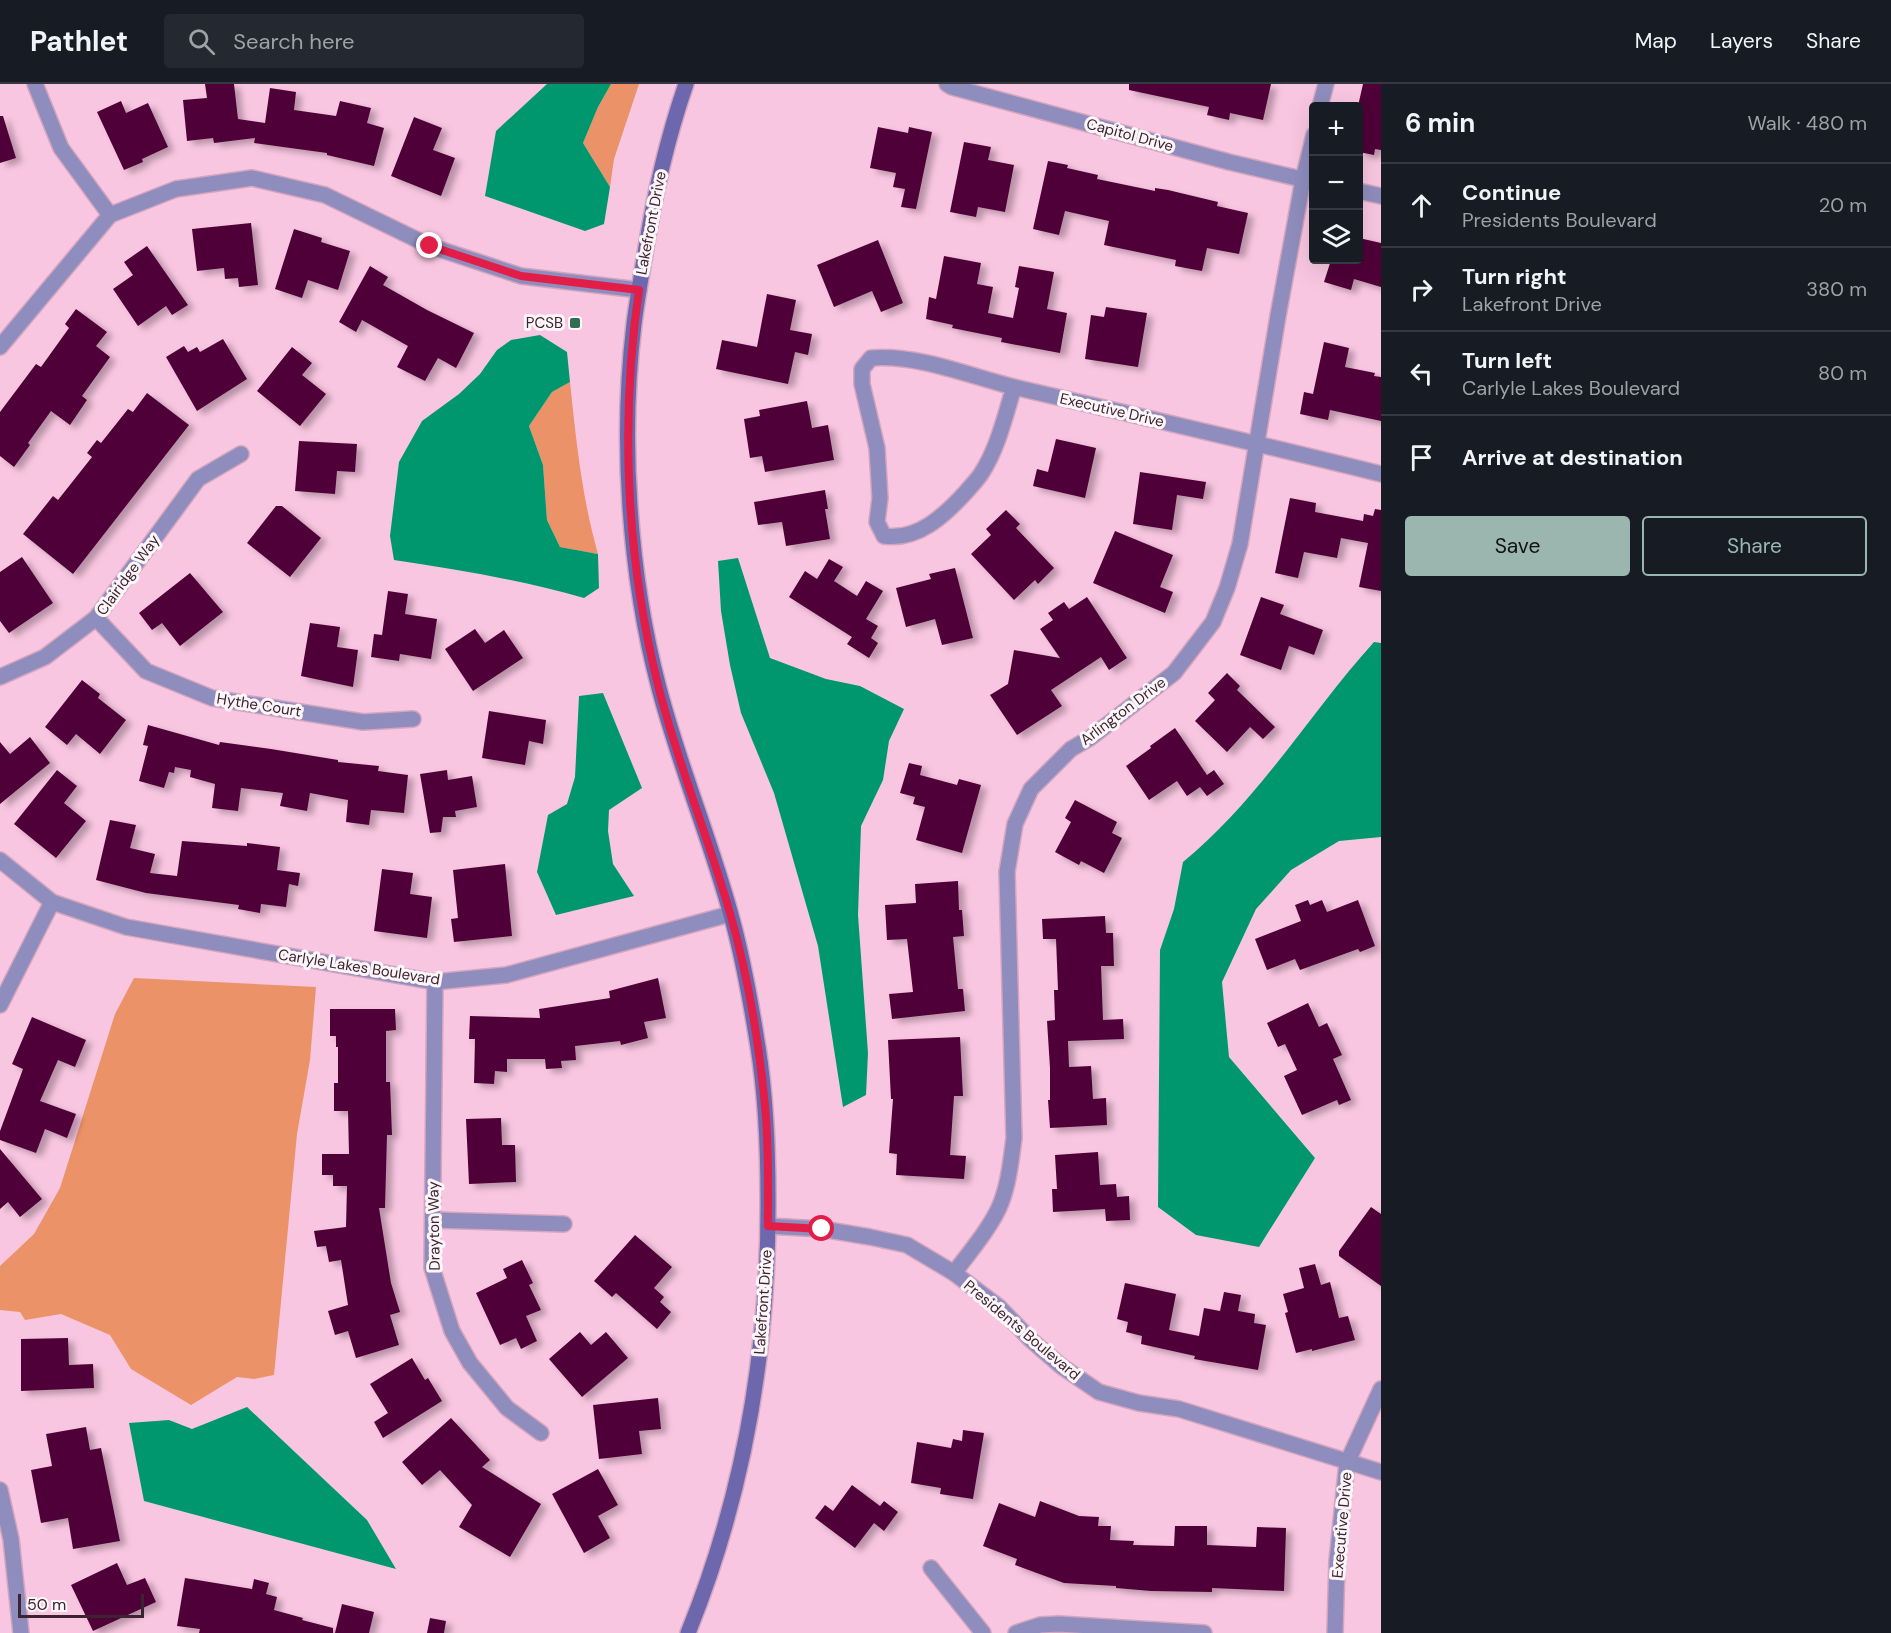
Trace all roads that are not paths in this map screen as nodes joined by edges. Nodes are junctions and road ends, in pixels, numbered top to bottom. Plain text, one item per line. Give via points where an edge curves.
1 (35, 84) edge
2 (687, 84) edge
3 (947, 84) edge
4 (1326, 84) edge
5 (1321, 102) edge
6 (1311, 156) edge
7 (1308, 181) edge
8 (1363, 192) edge
9 (1381, 196) edge
10 (110, 215) junction
11 (639, 290) junction
12 (0, 347) edge
13 (1014, 387) junction
14 (1256, 443) junction
15 (241, 454) dead end
16 (1381, 474) edge
17 (96, 618) junction
18 (0, 677) edge
19 (413, 718) dead end
20 (0, 860) edge
21 (52, 902) junction
22 (730, 914) junction
23 (435, 982) junction
24 (0, 1005) edge
25 (433, 1220) junction
26 (564, 1224) dead end
27 (768, 1226) junction
28 (954, 1273) junction
29 (1381, 1389) edge
30 (541, 1433) dead end
31 (1347, 1462) junction
32 (1381, 1472) edge
33 (0, 1491) edge
34 (931, 1568) dead end
35 (21, 1633) edge
36 (688, 1633) edge
37 (983, 1633) edge
38 (1016, 1633) edge
39 (1204, 1633) edge
40 (1335, 1633) edge

1 - 10 street via 61,148
2 - 11 street, Lakefront Drive via 661,168
3 - 7 street, Capitol Drive
4 - 5 street
6 - 7 street, Arlington Drive
7 - 14 street, Arlington Drive
8 - 9 street
10 - 11 street via 176,189 252,178 325,195 430,246 521,276
10 - 12 street
11 - 22 street, Lakefront Drive via 630,365 628,461 642,606 670,730
13 - 13 street, Executive Drive via 998,440 981,475 936,521 896,538 884,536 877,522 877,448 862,384 862,369 871,358 910,360
13 - 14 street, Executive Drive
14 - 16 street, Executive Drive
14 - 28 street, Arlington Drive via 1240,544 1208,631 1174,673 1071,749 1031,789 1015,824 1006,872 1014,1138 1000,1205
15 - 17 street, Clairidge Way via 198,479
17 - 18 street, Clairidge Way via 45,657
17 - 19 street, Hythe Court via 146,671 212,698 363,722
20 - 21 street, Carlyle Lakes Boulevard
21 - 23 street, Carlyle Lakes Boulevard via 126,927
21 - 24 street
22 - 23 street, Carlyle Lakes Boulevard via 506,975
22 - 27 street, Lakefront Drive via 745,974 761,1072 768,1156
23 - 25 street, Drayton Way
25 - 26 street
25 - 30 street, Drayton Way via 432,1268 452,1331 470,1363 507,1408
27 - 28 street, Presidents Boulevard via 822,1229 908,1245
27 - 36 street, Lakefront Drive via 765,1302 750,1424 716,1557
28 - 31 street, Presidents Boulevard via 999,1307 1061,1366 1099,1392 1179,1409
29 - 31 street, Executive Drive
31 - 32 street, Presidents Boulevard
31 - 40 street, Executive Drive via 1337,1561
33 - 35 street via 11,1539
34 - 37 street
38 - 39 street via 1059,1624

